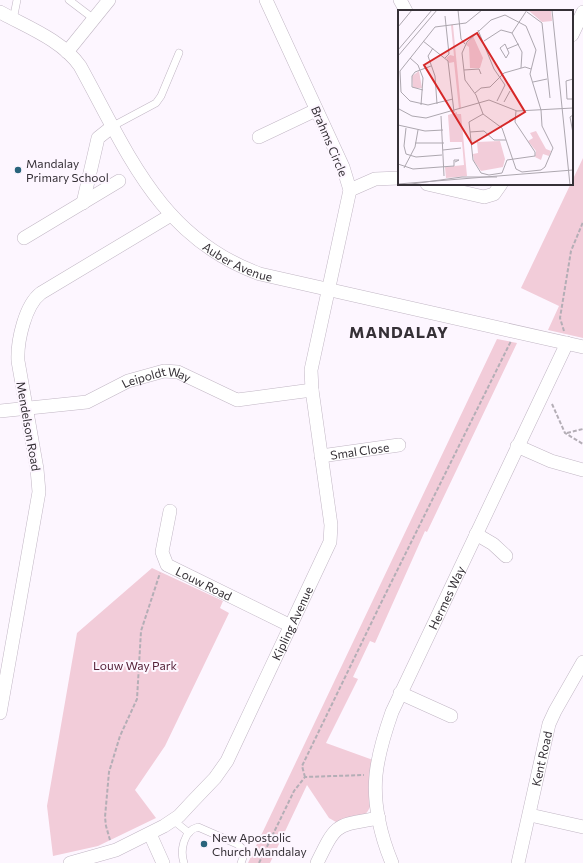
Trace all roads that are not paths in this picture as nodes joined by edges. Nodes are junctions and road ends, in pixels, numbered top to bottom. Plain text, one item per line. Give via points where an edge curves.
1 (17, 0) edge
2 (69, 0) edge
3 (109, 0) edge
4 (266, 0) edge
5 (400, 0) edge
6 (405, 10) edge
7 (0, 12) edge
8 (583, 12) edge
9 (94, 19) junction
10 (13, 20) junction
11 (573, 33) edge
12 (68, 52) junction
13 (179, 53) dead end
14 (316, 110) junction
15 (113, 126) junction
16 (259, 137) dead end
17 (398, 178) edge
18 (119, 181) dead end
19 (431, 185) edge
20 (500, 185) edge
21 (350, 190) junction
22 (83, 203) junction
23 (171, 215) junction
24 (24, 238) dead end
25 (329, 290) junction
26 (567, 343) junction
27 (583, 346) edge
28 (312, 390) junction
29 (27, 409) junction
30 (0, 411) edge
31 (399, 445) dead end
32 (517, 446) junction
33 (321, 456) junction
34 (583, 470) edge
35 (170, 511) dead end
36 (476, 534) junction
37 (506, 556) dead end
38 (291, 626) junction
39 (583, 662) edge
40 (400, 693) junction
41 (0, 713) edge
42 (451, 716) dead end
43 (530, 815) junction
44 (379, 818) junction
45 (173, 820) junction
46 (583, 827) edge
47 (189, 833) junction
48 (150, 834) junction
49 (70, 863) edge
50 (163, 863) edge
51 (184, 863) edge
52 (242, 863) edge
53 (317, 863) edge
54 (392, 863) edge
55 (518, 863) edge

1 - 10 lane
2 - 9 lane
3 - 9 street
4 - 14 street, Brahms Circle
5 - 6 street
7 - 10 street, Auber Avenue
8 - 11 street
9 - 12 street
10 - 12 street, Auber Avenue
12 - 15 street, Auber Avenue via 80,66
13 - 15 lane via 158,100
14 - 16 street
14 - 21 street, Brahms Circle via 343,167
15 - 22 street via 98,138
15 - 23 street, Auber Avenue via 137,170
17 - 21 street via 375,179
18 - 22 street
19 - 20 street via 484,197 494,194
21 - 25 street, Brahms Circle
22 - 24 street
23 - 25 street, Auber Avenue via 201,244 230,262 260,274
23 - 29 street, Mendelson Road via 33,300 27,312 18,351
25 - 26 street, Auber Avenue
25 - 28 street, Kipling Avenue via 313,360
26 - 27 street, Auber Avenue
26 - 32 street, Hermes Way
28 - 29 street, Leipoldt Way via 238,400 178,372 164,371 128,381 87,402
28 - 33 street, Kipling Avenue
29 - 30 street, Leipoldt Way
29 - 41 street, Mendelson Road via 39,492
31 - 33 street, Smal Close
32 - 34 street via 551,462
32 - 36 street, Hermes Way
33 - 38 street, Kipling Avenue via 331,525 330,542
35 - 38 street, Louw Road via 162,552 164,560 171,568
36 - 37 street
36 - 40 street, Hermes Way
38 - 45 street, Kipling Avenue via 223,769
39 - 43 street, Kent Road via 552,718
40 - 42 street
40 - 44 street, Hermes Way via 387,728 376,775
43 - 46 street
43 - 55 street, Kent Road
44 - 53 street via 346,824 335,829
44 - 54 street, Hermes Way
45 - 47 lane
45 - 48 street, Kipling Avenue
47 - 51 lane via 182,847
47 - 52 lane via 195,828 203,828 237,844 244,852
48 - 49 street, Kipling Avenue via 116,850
48 - 50 street

